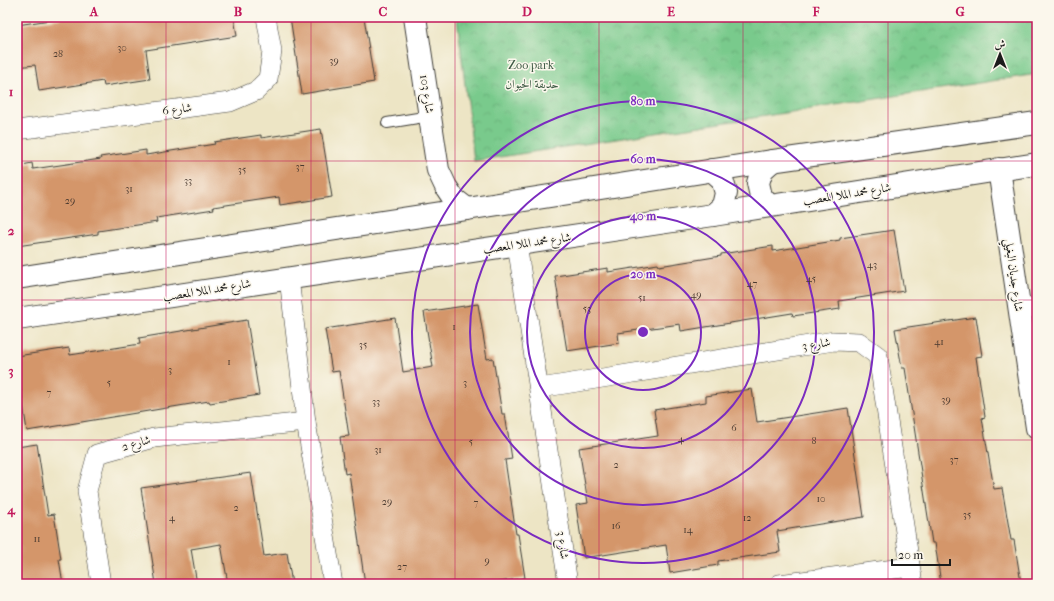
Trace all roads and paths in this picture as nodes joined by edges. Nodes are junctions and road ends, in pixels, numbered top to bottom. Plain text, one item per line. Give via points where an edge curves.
1 (266, 17) edge
2 (415, 17) edge
3 (430, 116) junction
4 (386, 123) dead end
5 (1037, 123) edge
6 (17, 130) edge
7 (772, 160) junction
8 (1037, 164) edge
9 (438, 170) junction
10 (712, 170) junction
11 (999, 170) junction
12 (769, 206) junction
13 (467, 209) junction
14 (712, 215) junction
15 (420, 216) junction
16 (517, 244) junction
17 (17, 278) edge
18 (288, 278) junction
19 (1028, 308) edge
20 (17, 319) edge
21 (540, 388) junction
22 (306, 422) junction
23 (1037, 428) edge
24 (912, 576) edge
25 (101, 584) edge
26 (333, 584) edge
27 (568, 584) edge
28 (778, 584) edge

1 - 6 street, شارع 6 via 272,51 268,79 256,91 230,102
2 - 3 street, شارع 103
3 - 4 lane
3 - 9 street, شارع 103
5 - 7 street
7 - 10 street
7 - 12 street via 762,170 758,183 761,196
8 - 11 street, شارع محمد الملا المعصب
9 - 13 street, شارع 103 via 454,199
9 - 15 street, شارع 103 via 430,202
10 - 13 street
10 - 14 street via 722,179 726,193 723,206
11 - 12 street, شارع محمد الملا المعصب
11 - 19 street, شارع جديان البغيلي
12 - 14 street, شارع محمد الملا المعصب
13 - 15 street
14 - 16 street, شارع محمد الملا المعصب
15 - 17 street
16 - 18 street, شارع محمد الملا المعصب
16 - 21 street, شارع 3
18 - 20 street, شارع محمد الملا المعصب
18 - 22 street
19 - 23 street, شارع جديان البغيلي
21 - 24 street, شارع 3 via 834,341 859,342 878,356
21 - 27 street, شارع 3
22 - 25 street, شارع 2 via 154,438 97,454 87,491
22 - 26 street
24 - 28 street, شارع 3

